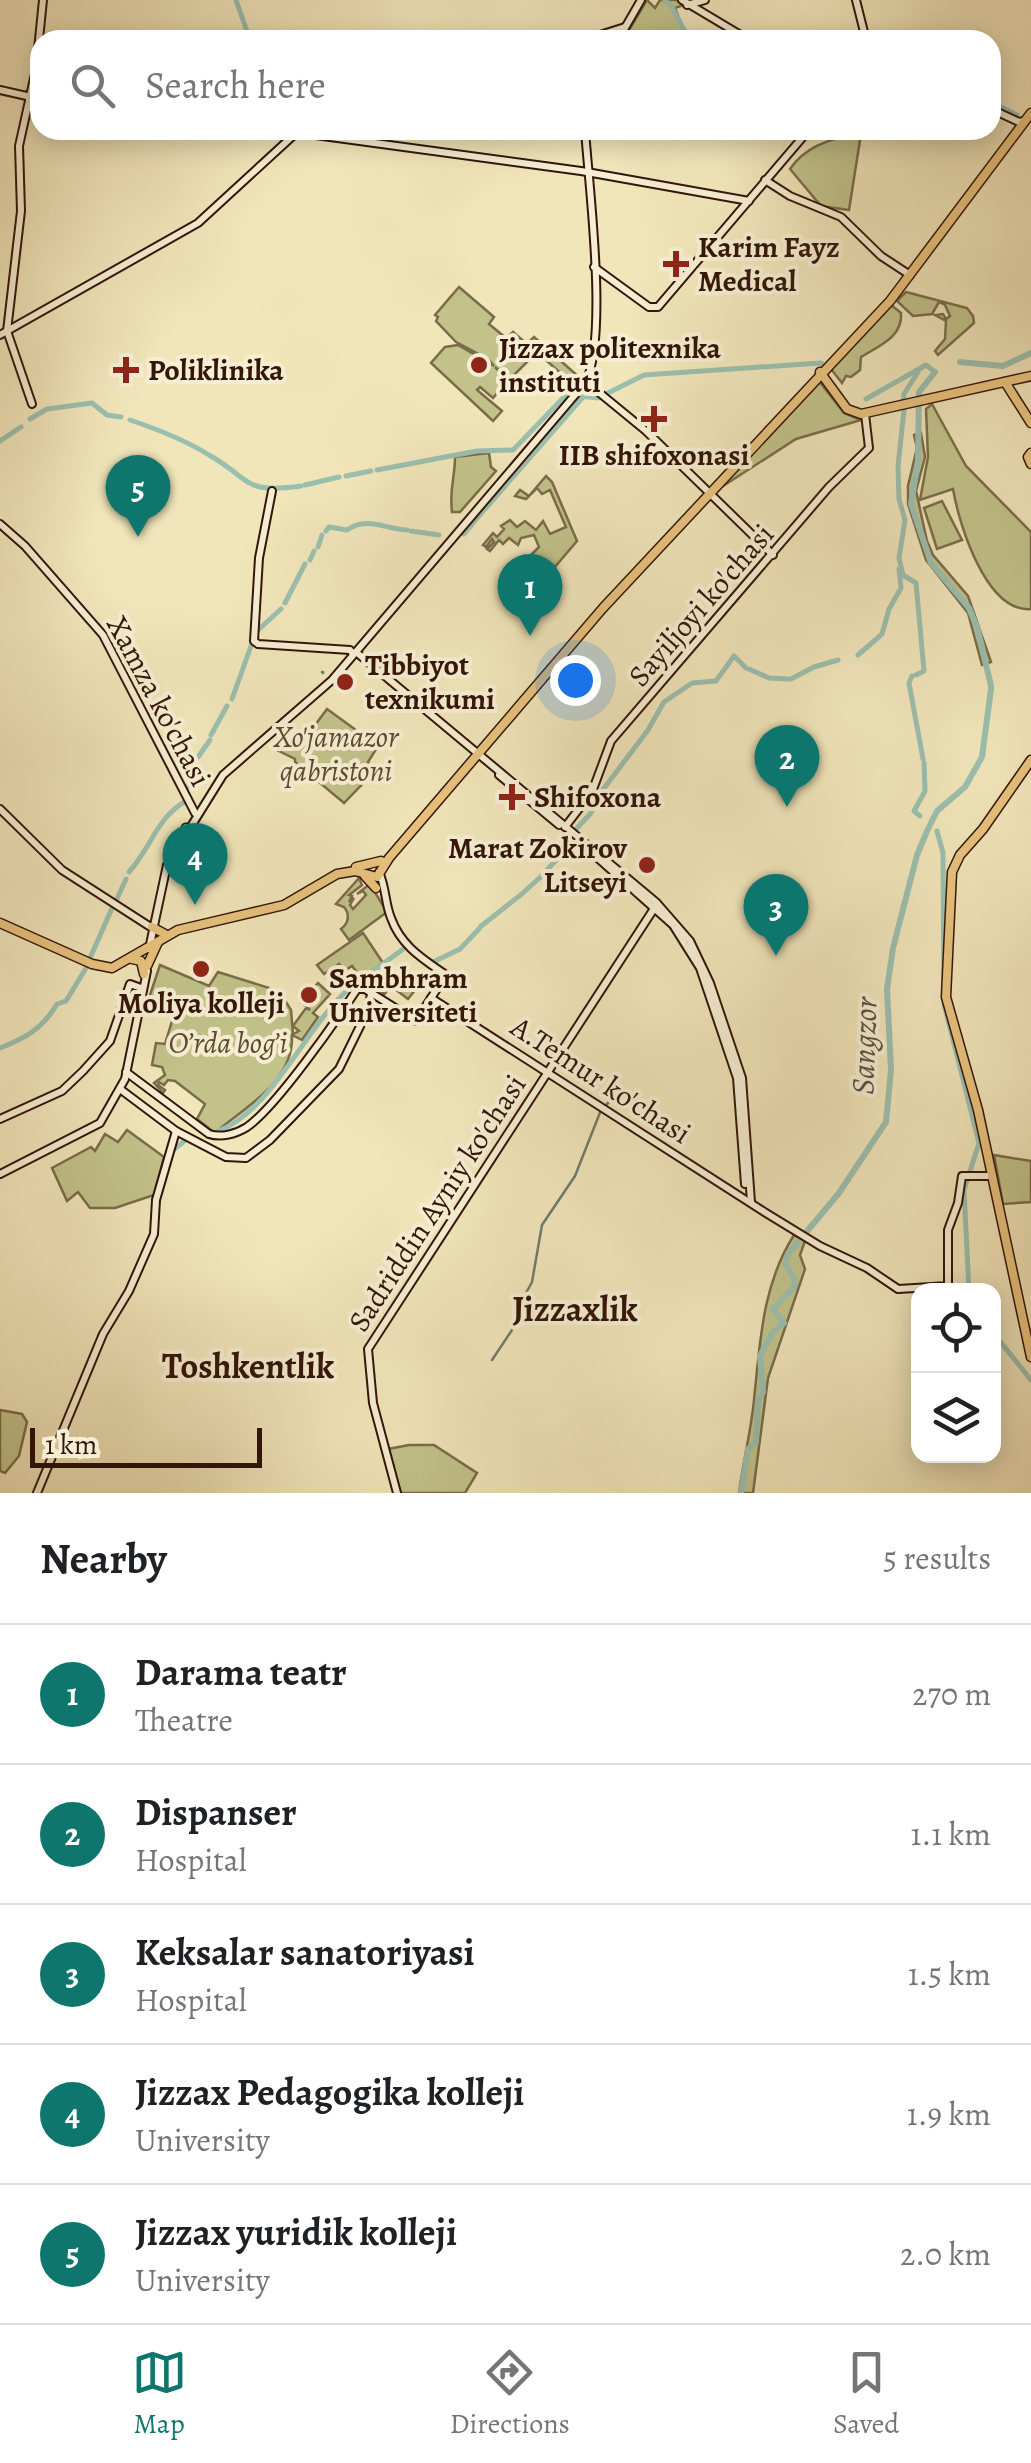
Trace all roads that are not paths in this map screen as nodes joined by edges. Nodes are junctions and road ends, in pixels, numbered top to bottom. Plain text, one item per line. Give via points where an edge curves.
1 (42, 0) edge
2 (643, 0) edge
3 (705, 0) edge
4 (856, 0) edge
5 (684, 2) edge
6 (626, 26) junction
7 (38, 30) edge
8 (614, 30) edge
9 (624, 30) edge
10 (626, 30) edge
11 (730, 30) edge
12 (864, 30) edge
13 (0, 90) edge
14 (30, 97) joint
15 (1022, 121) edge
16 (292, 140) edge
17 (349, 140) edge
18 (584, 140) edge
19 (797, 140) edge
20 (586, 172) junction
21 (766, 179) junction
22 (748, 201) junction
23 (595, 267) junction
24 (908, 275) junction
25 (4, 333) edge
26 (822, 373) junction
27 (1031, 377) edge
28 (585, 382) junction
29 (1006, 382) junction
30 (988, 384) junction
31 (32, 404) dead end
32 (865, 416) junction
33 (1031, 423) edge
34 (272, 491) dead end
35 (709, 493) junction
36 (0, 524) edge
37 (772, 556) junction
38 (352, 653) junction
39 (282, 719) junction
40 (476, 754) junction
41 (1031, 760) edge
42 (0, 809) edge
43 (195, 814) junction
44 (565, 827) junction
45 (188, 828) junction
46 (373, 870) junction
47 (376, 888) joint
48 (656, 907) junction
49 (389, 913) junction
50 (0, 922) edge
51 (151, 926) junction
52 (162, 937) junction
53 (147, 946) junction
54 (124, 963) junction
55 (145, 974) junction
56 (141, 988) junction
57 (371, 994) junction
58 (431, 998) junction
59 (127, 1071) junction
60 (548, 1073) junction
61 (120, 1090) junction
62 (0, 1119) edge
63 (176, 1130) junction
64 (0, 1174) edge
65 (991, 1176) junction
66 (748, 1202) junction
67 (1031, 1356) edge
68 (37, 1493) edge
69 (397, 1493) edge

1 - 7 main road
2 - 6 main road
2 - 10 main road
3 - 5 main road
4 - 12 main road
5 - 11 main road
6 - 8 main road
6 - 9 main road
13 - 14 main road
14 - 25 main road via 18,146 21,211
15 - 24 main road
16 - 25 main road via 198,223
17 - 20 main road
18 - 20 main road
19 - 21 main road
20 - 22 main road
20 - 23 main road
21 - 22 main road
21 - 24 main road via 844,219
22 - 23 main road via 658,306 649,307
23 - 28 main road
24 - 26 main road
25 - 31 main road
26 - 32 main road via 844,410
26 - 35 main road
27 - 29 main road
27 - 30 main road
28 - 35 main road
28 - 38 main road
29 - 30 main road
29 - 33 main road
30 - 32 main road
32 - 37 main road, Sayiljoyi ko'chasi via 869,448
34 - 38 main road via 259,558 255,641
35 - 37 main road
35 - 40 main road
36 - 43 main road, Xamza ko'chasi via 103,634
37 - 44 main road, Sayiljoyi ko'chasi via 609,745 592,792
38 - 39 main road via 329,682
38 - 40 main road
39 - 43 main road via 220,774
39 - 45 main road via 223,774
40 - 44 main road
40 - 46 main road
41 - 65 main road via 954,867 949,997
42 - 51 main road via 62,870
43 - 45 main road
44 - 48 main road
44 - 66 main road via 666,912 700,958 742,1078
45 - 51 main road via 167,865
46 - 47 main road
46 - 49 main road
46 - 52 main road via 330,872 285,901
47 - 49 main road
48 - 60 main road, Sadriddin Ayniy ko'chasi
48 - 66 main road via 696,960 736,1074
49 - 58 main road via 408,948 446,974
50 - 53 main road via 103,965
50 - 54 main road via 99,966
51 - 52 main road
51 - 53 main road
52 - 53 main road
52 - 55 main road
53 - 54 main road
53 - 55 main road
54 - 55 main road via 138,959
55 - 56 main road
55 - 59 main road
56 - 59 main road
56 - 62 main road via 130,984 110,1042 65,1090
57 - 58 main road via 416,1021
57 - 59 main road via 357,989 272,1100 247,1127 226,1135 213,1136
57 - 63 main road via 339,1069 246,1158 226,1157
58 - 60 main road, A.Temur ko'chasi
59 - 61 main road
60 - 66 main road, A.Temur ko'chasi
60 - 69 main road, Sadriddin Ayniy ko'chasi via 368,1349 373,1403
61 - 63 main road
61 - 64 main road via 94,1129
63 - 68 main road via 156,1200 154,1234 98,1345
65 - 66 main road, A.Temur ko'chasi via 962,1176 948,1230 946,1287 898,1288
65 - 67 main road

